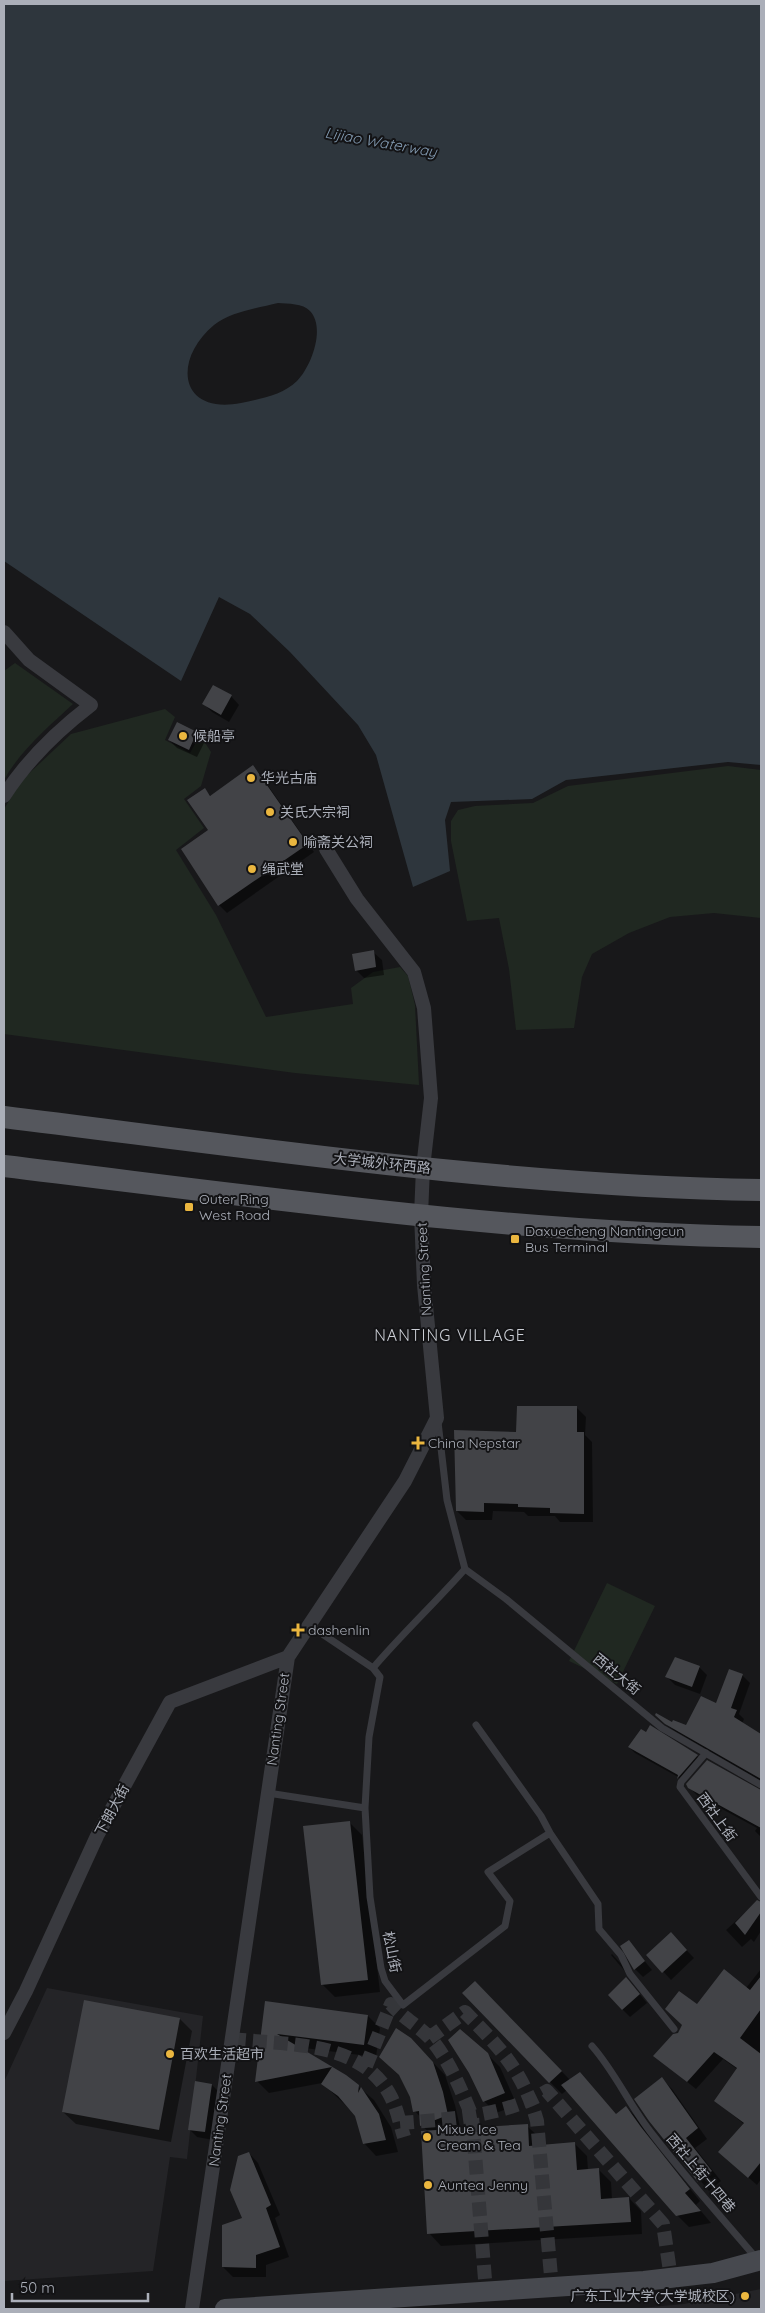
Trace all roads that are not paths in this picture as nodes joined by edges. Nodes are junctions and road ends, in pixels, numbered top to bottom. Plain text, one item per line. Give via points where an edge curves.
1 (4, 632) edge
2 (4, 796) edge
3 (326, 849) dead end
4 (4, 1118) edge
5 (4, 1166) edge
6 (423, 1168) junction
7 (761, 1190) edge
8 (421, 1216) junction
9 (761, 1237) edge
10 (437, 1418) junction
11 (465, 1568) junction
12 (310, 1625) junction
13 (288, 1657) junction
14 (373, 1668) junction
15 (476, 1725) dead end
16 (706, 1753) junction
17 (761, 1785) edge
18 (268, 1793) junction
19 (365, 1808) junction
20 (550, 1833) junction
21 (761, 1897) edge
22 (674, 2028) dead end
23 (4, 2033) edge
24 (592, 2046) dead end
25 (760, 2261) edge
26 (192, 2309) edge
27 (226, 2309) edge

1 - 2 street via 29,660 91,705 57,733 18,775
3 - 6 street, Nanting Street via 357,899 414,972 424,1008 431,1098
4 - 6 main road, 大学城外环西路
5 - 8 main road
6 - 7 main road, 大学城外环西路 via 591,1182
6 - 8 street, Nanting Street
8 - 9 main road via 579,1229
8 - 10 street, Nanting Street
10 - 11 lane via 447,1500
10 - 12 street, Nanting Street via 405,1481
11 - 14 lane
11 - 16 lane, 西社大街 via 662,1728
12 - 13 street, Nanting Street
12 - 14 lane
13 - 18 street, Nanting Street
13 - 23 street, 下朗大街 via 170,1702 98,1836
14 - 19 lane, 松山街 via 380,1677 369,1737
15 - 20 lane
16 - 17 lane, 西社大街
16 - 21 lane, 西社上街 via 680,1787
18 - 19 lane
18 - 26 street, Nanting Street
19 - 20 lane, 松山街 via 370,1897 381,1968 385,1981 402,2005 505,1926 510,1901 488,1872
20 - 22 lane via 598,1904 599,1929
24 - 25 lane, 西社上街十四巷 via 652,2135
25 - 27 street via 713,2273 644,2281

